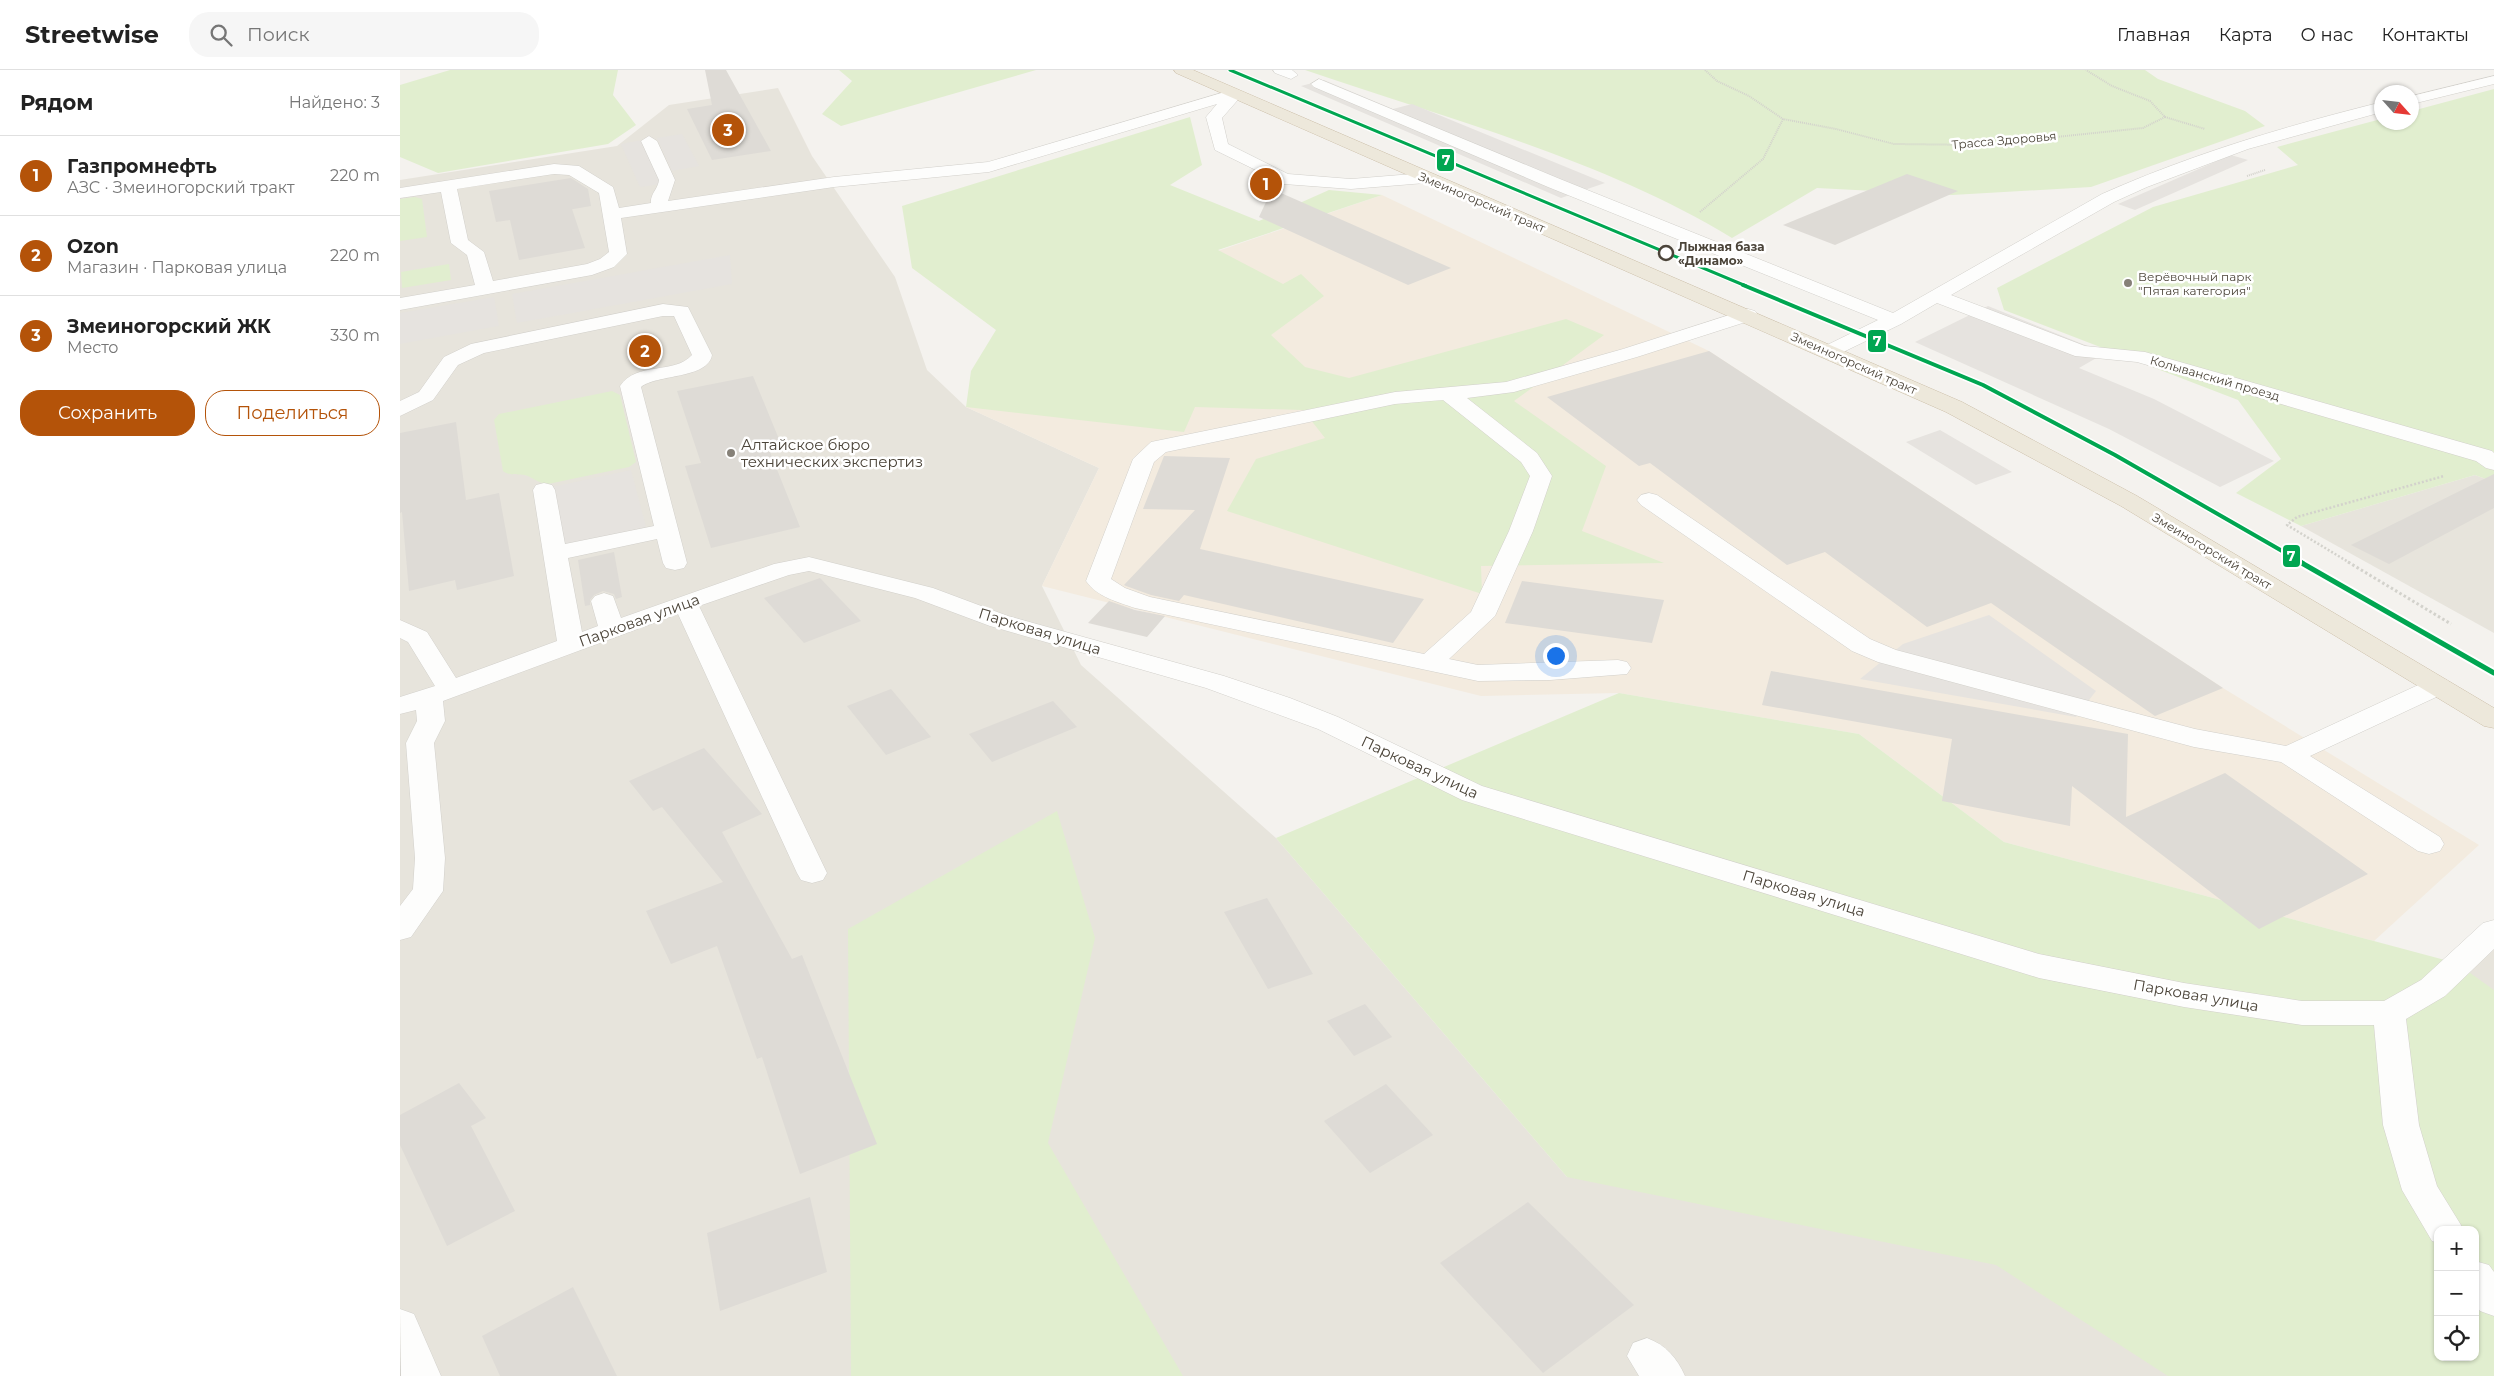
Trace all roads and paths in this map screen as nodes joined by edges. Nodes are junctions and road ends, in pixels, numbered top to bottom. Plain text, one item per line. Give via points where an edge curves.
1 (1181, 70) edge
2 (1705, 70) edge
3 (2086, 70) edge
4 (2451, 73) dead end
5 (2487, 82) edge
6 (1319, 84) dead end
7 (1236, 94) junction
8 (2419, 98) edge
9 (2374, 109) edge
10 (1783, 119) junction
11 (649, 141) dead end
12 (2272, 168) dead end
13 (2244, 177) dead end
14 (1425, 178) junction
15 (448, 186) junction
16 (400, 193) edge
17 (660, 207) junction
18 (612, 214) junction
19 (1676, 233) junction
20 (486, 289) junction
21 (1936, 296) junction
22 (400, 304) edge
23 (1748, 315) junction
24 (1894, 320) junction
25 (1830, 352) junction
26 (1449, 394) junction
27 (400, 410) edge
28 (2491, 458) edge
29 (544, 490) dead end
30 (1649, 500) dead end
31 (666, 530) junction
32 (555, 554) junction
33 (674, 563) dead end
34 (604, 602) dead end
35 (685, 603) junction
36 (2451, 624) dead end
37 (400, 628) edge
38 (612, 630) junction
39 (571, 645) junction
40 (1429, 663) junction
41 (1618, 668) dead end
42 (2438, 686) junction
43 (440, 693) junction
44 (400, 706) edge
45 (2494, 720) edge
46 (410, 746) edge
47 (2289, 755) junction
48 (2429, 844) dead end
49 (812, 874) dead end
50 (400, 929) edge
51 (2494, 931) edge
52 (2389, 1013) junction
53 (2442, 1226) edge
54 (2479, 1282) edge
55 (2494, 1299) edge
56 (400, 1326) edge
57 (421, 1376) edge

1 - 7 highway, Змеиногорский тракт
2 - 10 path, Трасса Здоровья via 1717,81 1749,96
3 - 10 path, Трасса Здоровья via 2115,87 2148,99 2160,109 2164,118 2143,128 1943,146 1894,144 1836,128
4 - 5 street
5 - 8 street
6 - 19 street
7 - 14 highway, Змеиногорский тракт
7 - 14 street via 1214,117 1221,147 1284,179 1352,184
7 - 17 street via 989,167 834,182
9 - 21 street via 2249,142 2139,184 2108,198
10 - 19 path via 1763,159
11 - 17 street via 667,180 658,198
12 - 13 path
14 - 23 highway, Змеиногорский тракт
15 - 16 street
15 - 18 street via 554,168 568,169 608,191
15 - 20 street via 460,243 475,252
17 - 18 street
18 - 20 street via 618,254 607,263 592,269
19 - 24 street
20 - 22 street
21 - 24 street
21 - 28 street, Колыванский проезд via 2082,352 2138,356
23 - 25 highway, Змеиногорский тракт
23 - 26 street via 1630,354 1507,388
24 - 25 street
25 - 42 highway, Змеиногорский тракт via 1954,407 2129,501
26 - 40 street via 1529,458 1541,476 1482,616
26 - 40 street via 1395,398 1159,447 1144,459 1098,581 1116,593 1144,603
27 - 31 street via 426,396 451,361 478,348 663,310 681,311 702,358 691,366 639,379 630,386
28 - 36 path via 2465,470 2297,517 2288,525
29 - 32 street
30 - 47 street via 1861,645 1887,656 2194,738
31 - 32 street
31 - 33 street
32 - 39 street
34 - 38 street
35 - 38 street, Парковая улица
35 - 49 street
35 - 52 street, Парковая улица via 783,568 809,564 833,569 924,593 999,621 1215,682 1280,704 1472,793 2038,966 2184,995 2302,1013
37 - 43 street via 418,637
38 - 39 street, Парковая улица
39 - 43 street, Парковая улица
40 - 41 street via 1478,673
42 - 45 highway, Змеиногорский тракт
42 - 47 street
43 - 44 street, Парковая улица
43 - 46 street via 431,721
46 - 50 street via 430,858 428,891
47 - 48 street
51 - 52 street, Парковая улица via 2433,988
52 - 53 street via 2401,1125 2420,1190
54 - 55 street
56 - 57 street

